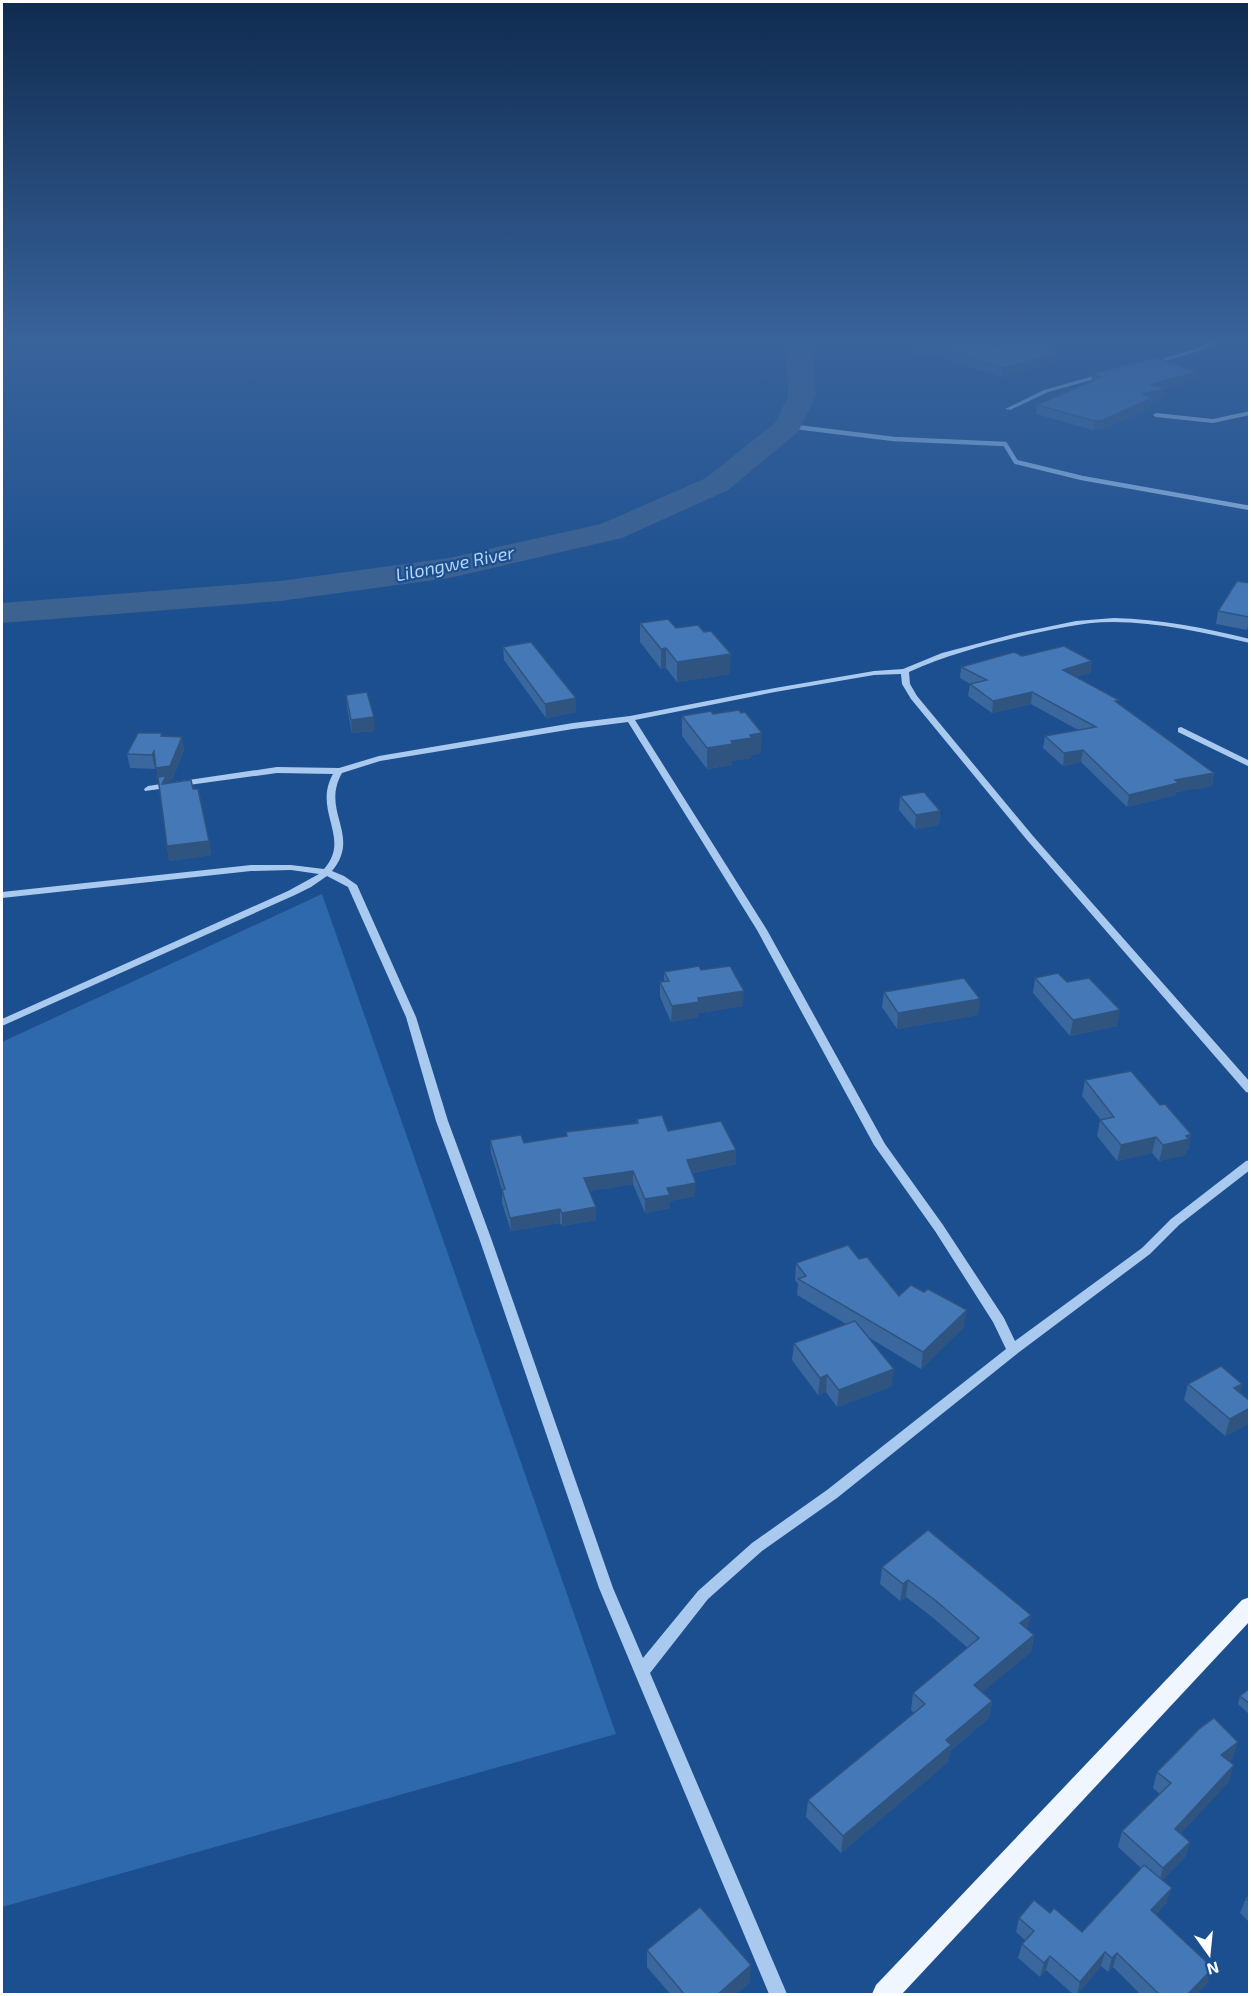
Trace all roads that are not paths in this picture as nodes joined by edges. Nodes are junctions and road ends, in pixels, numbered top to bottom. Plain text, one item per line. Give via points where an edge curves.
1 (1250, 641) edge
2 (905, 671) junction
3 (630, 719) junction
4 (1181, 730) dead end
5 (1250, 765) edge
6 (339, 771) junction
7 (148, 789) dead end
8 (326, 871) junction
9 (2, 895) edge
10 (2, 1023) edge
11 (1250, 1090) edge
12 (1250, 1164) edge
13 (1013, 1350) junction
14 (1250, 1606) edge
15 (642, 1671) junction
16 (894, 1991) edge
17 (778, 1995) edge

1 - 2 street via 1131,621 1100,620 966,648
2 - 3 street via 775,690
2 - 11 street via 906,684 914,697 1030,838
3 - 6 street via 379,759
3 - 13 street via 762,930 880,1145 939,1227
4 - 5 street
6 - 7 street via 277,770
6 - 8 street via 328,793 338,830 338,852
8 - 9 street via 251,868
8 - 10 street via 276,900
8 - 15 street via 352,885 411,1017 442,1121 606,1588
12 - 13 street via 1219,1185 1146,1251
13 - 15 street via 832,1494 749,1554 703,1595
14 - 16 main road
15 - 17 street

